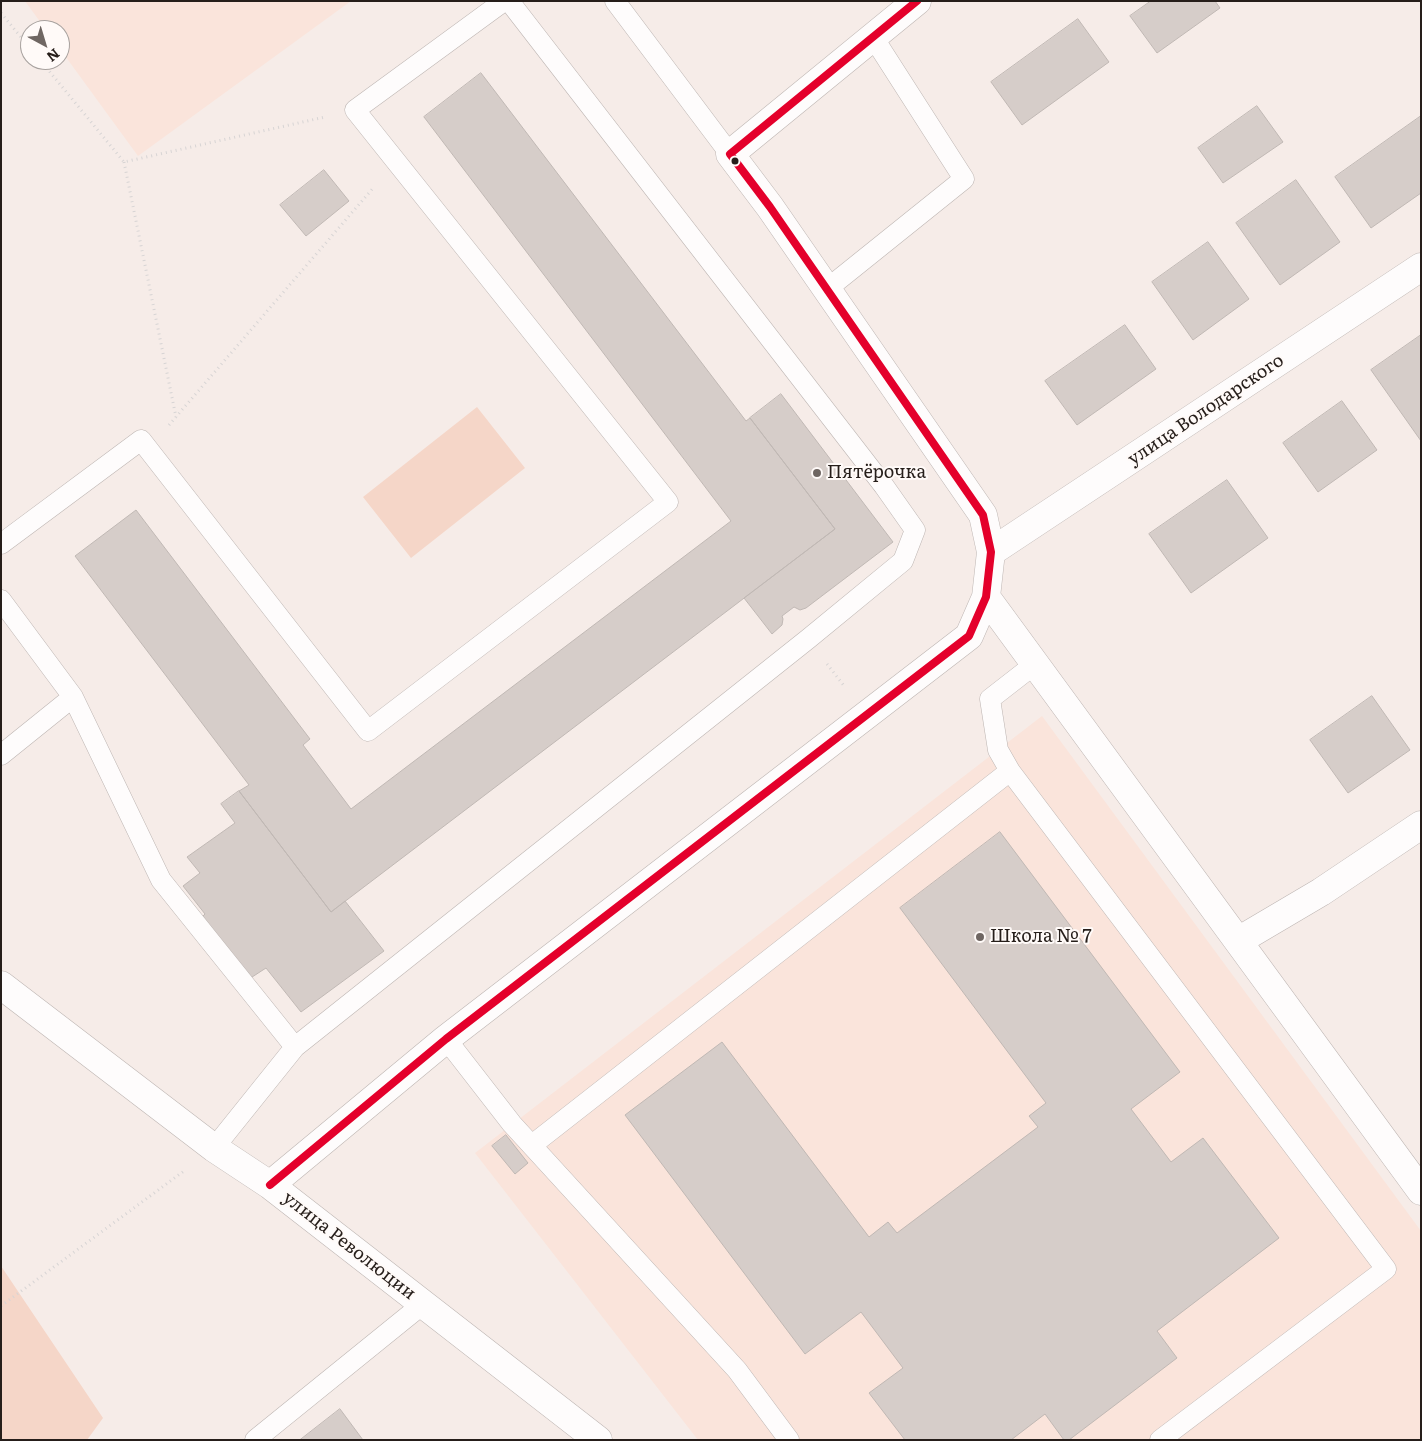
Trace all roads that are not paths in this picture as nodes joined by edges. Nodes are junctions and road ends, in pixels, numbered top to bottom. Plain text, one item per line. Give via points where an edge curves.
1 (504, 1) edge
2 (509, 1) edge
3 (616, 1) edge
4 (917, 1) edge
5 (873, 37) junction
6 (730, 154) junction
7 (1421, 267) edge
8 (827, 289) junction
9 (1, 544) edge
10 (991, 552) junction
11 (986, 597) junction
12 (1, 600) edge
13 (1036, 664) junction
14 (73, 697) junction
15 (1, 755) edge
16 (1010, 771) junction
17 (1421, 824) edge
18 (1238, 941) junction
19 (1, 986) edge
20 (446, 1039) junction
21 (295, 1047) junction
22 (532, 1145) junction
23 (214, 1148) junction
24 (270, 1185) junction
25 (1421, 1191) edge
26 (423, 1304) junction
27 (256, 1440) edge
28 (598, 1440) edge
29 (789, 1440) edge
30 (1160, 1440) edge

1 - 9 lane via 355,110 668,502 368,731 141,440
2 - 21 lane via 915,530 903,561
3 - 6 lane
4 - 5 street
5 - 6 street
5 - 8 lane via 964,179
6 - 8 street
7 - 10 street, улица Володарского
8 - 10 street via 983,515
10 - 11 street
11 - 13 street
11 - 20 street via 969,636
12 - 14 lane
13 - 16 lane via 990,699 998,750
13 - 18 street
14 - 15 lane
14 - 21 lane via 161,880
16 - 22 lane
16 - 30 lane via 1386,1268
17 - 18 street via 1321,892
18 - 25 street
19 - 23 street, улица Революции
20 - 22 lane
20 - 24 street
21 - 23 lane
22 - 29 lane via 737,1370
23 - 24 street, улица Революции
24 - 26 street, улица Революции
26 - 27 lane
26 - 28 street, улица Революции

